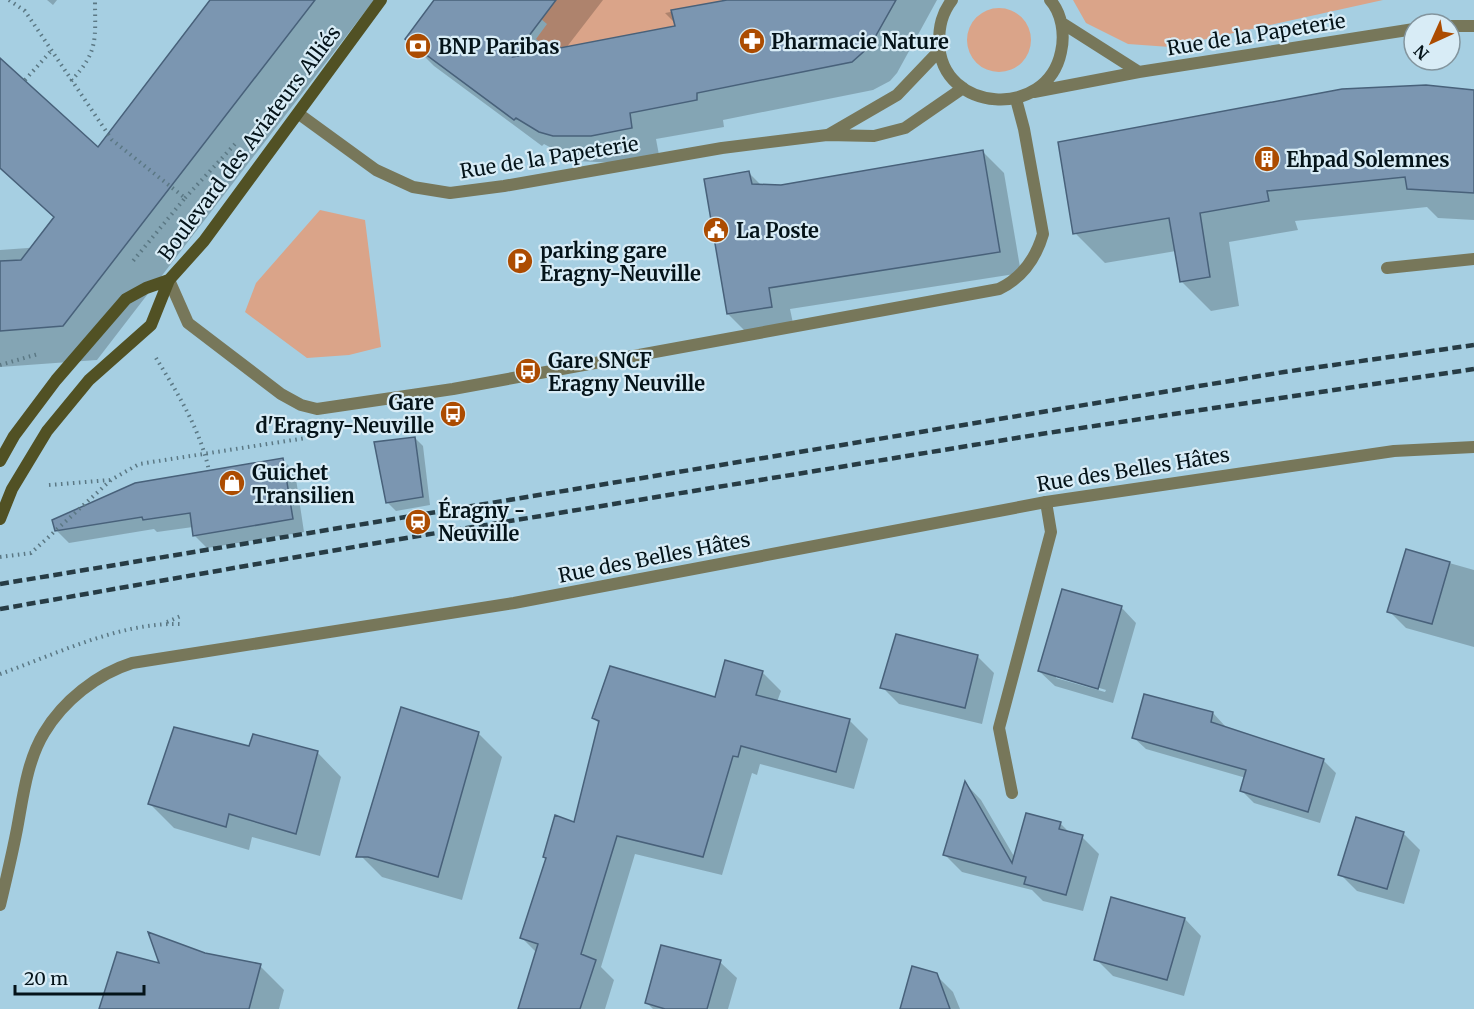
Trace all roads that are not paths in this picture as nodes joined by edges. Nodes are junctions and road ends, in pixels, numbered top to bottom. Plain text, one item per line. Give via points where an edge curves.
1 (381, 0) edge
2 (952, 0) edge
3 (1050, 0) edge
4 (1062, 23) junction
5 (1402, 31) edge
6 (939, 51) junction
7 (1139, 72) junction
8 (963, 88) junction
9 (1034, 92) junction
10 (1016, 99) junction
11 (299, 114) junction
12 (827, 135) junction
13 (1474, 259) edge
14 (1387, 268) dead end
15 (169, 280) junction
16 (1474, 447) edge
17 (0, 461) edge
18 (1046, 502) junction
19 (0, 519) edge
20 (1012, 793) dead end
21 (0, 905) edge

1 - 11 main road, Boulevard des Aviateurs Alliés
2 - 6 street via 939,29
3 - 4 street
4 - 7 street
4 - 9 street via 1059,62 1049,79
5 - 7 street, Rue de la Papeterie
6 - 8 street via 952,78
6 - 12 street, Rue de la Papeterie via 897,95
7 - 9 street, Rue de la Papeterie
8 - 10 street via 997,101
8 - 12 street, Rue de la Papeterie via 905,128 874,136
9 - 10 street, Rue de la Papeterie
10 - 15 street via 1043,234 1027,267 999,289 453,389 317,409 281,394 188,323
11 - 12 street, Rue de la Papeterie via 376,170 413,187 450,193 722,148
11 - 15 main road, Boulevard des Aviateurs Alliés via 204,241
13 - 14 street
15 - 17 main road, Boulevard des Aviateurs Alliés via 126,299 56,380
15 - 19 main road, Boulevard des Aviateurs Alliés via 151,325 89,380 47,431 12,489
16 - 18 street, Rue des Belles Hâtes via 1394,451
18 - 20 street via 1051,532 999,728
18 - 21 street, Rue des Belles Hâtes via 514,603 173,656 110,670 62,709 44,733 28,770

